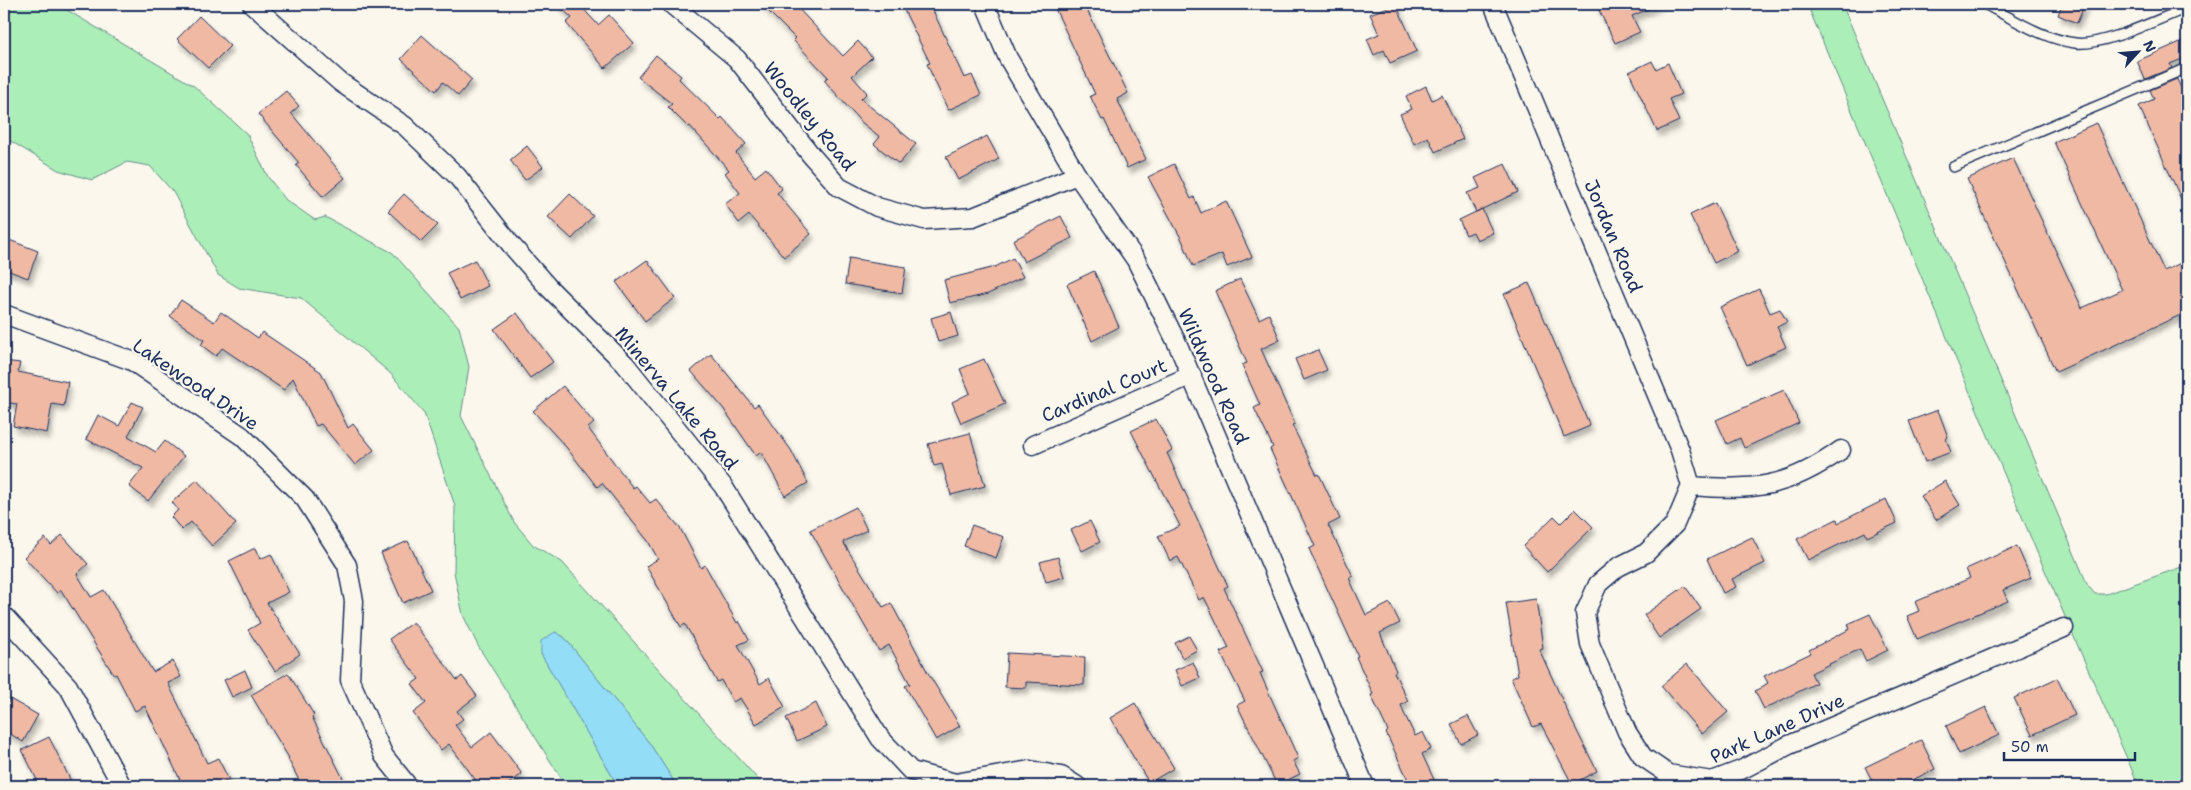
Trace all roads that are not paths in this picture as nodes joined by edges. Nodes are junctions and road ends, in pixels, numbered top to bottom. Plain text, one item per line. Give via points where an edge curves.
1 (252, 4) edge
2 (671, 4) edge
3 (985, 4) edge
4 (1493, 4) edge
5 (1984, 4) edge
6 (2187, 8) edge
7 (2187, 68) edge
8 (1953, 167) dead end
9 (1077, 176) junction
10 (4, 314) edge
11 (1192, 375) junction
12 (1032, 444) dead end
13 (1841, 450) dead end
14 (1691, 486) junction
15 (4, 616) edge
16 (2064, 628) dead end
17 (1030, 770) junction
18 (122, 786) edge
19 (408, 786) edge
20 (1037, 786) edge
21 (1077, 786) edge
22 (1364, 786) edge

1 - 17 street, Minerva Lake Road via 340,82 405,126 457,176 546,286 625,364 724,486 880,738 911,771 955,782
2 - 9 street, Woodley Road via 737,59 839,187 877,207 924,220 973,217
3 - 9 street, Wildwood Road via 1008,58
4 - 14 street, Jordan Road via 1680,450
5 - 6 lane via 2042,34 2076,44 2109,38
7 - 8 lane
9 - 11 street, Wildwood Road via 1136,260
10 - 19 street, Lakewood Drive via 132,360 242,436 304,499 347,565 354,601 350,680 384,756
11 - 12 street, Cardinal Court
11 - 22 street, Wildwood Road
13 - 14 street via 1819,466 1781,483 1733,489
14 - 16 street, Park Lane Drive via 1675,524 1646,553 1618,567 1598,584 1585,613 1590,644 1627,732 1643,757 1668,774 1712,781
15 - 18 street via 68,686
17 - 20 street
17 - 21 street via 1061,776

